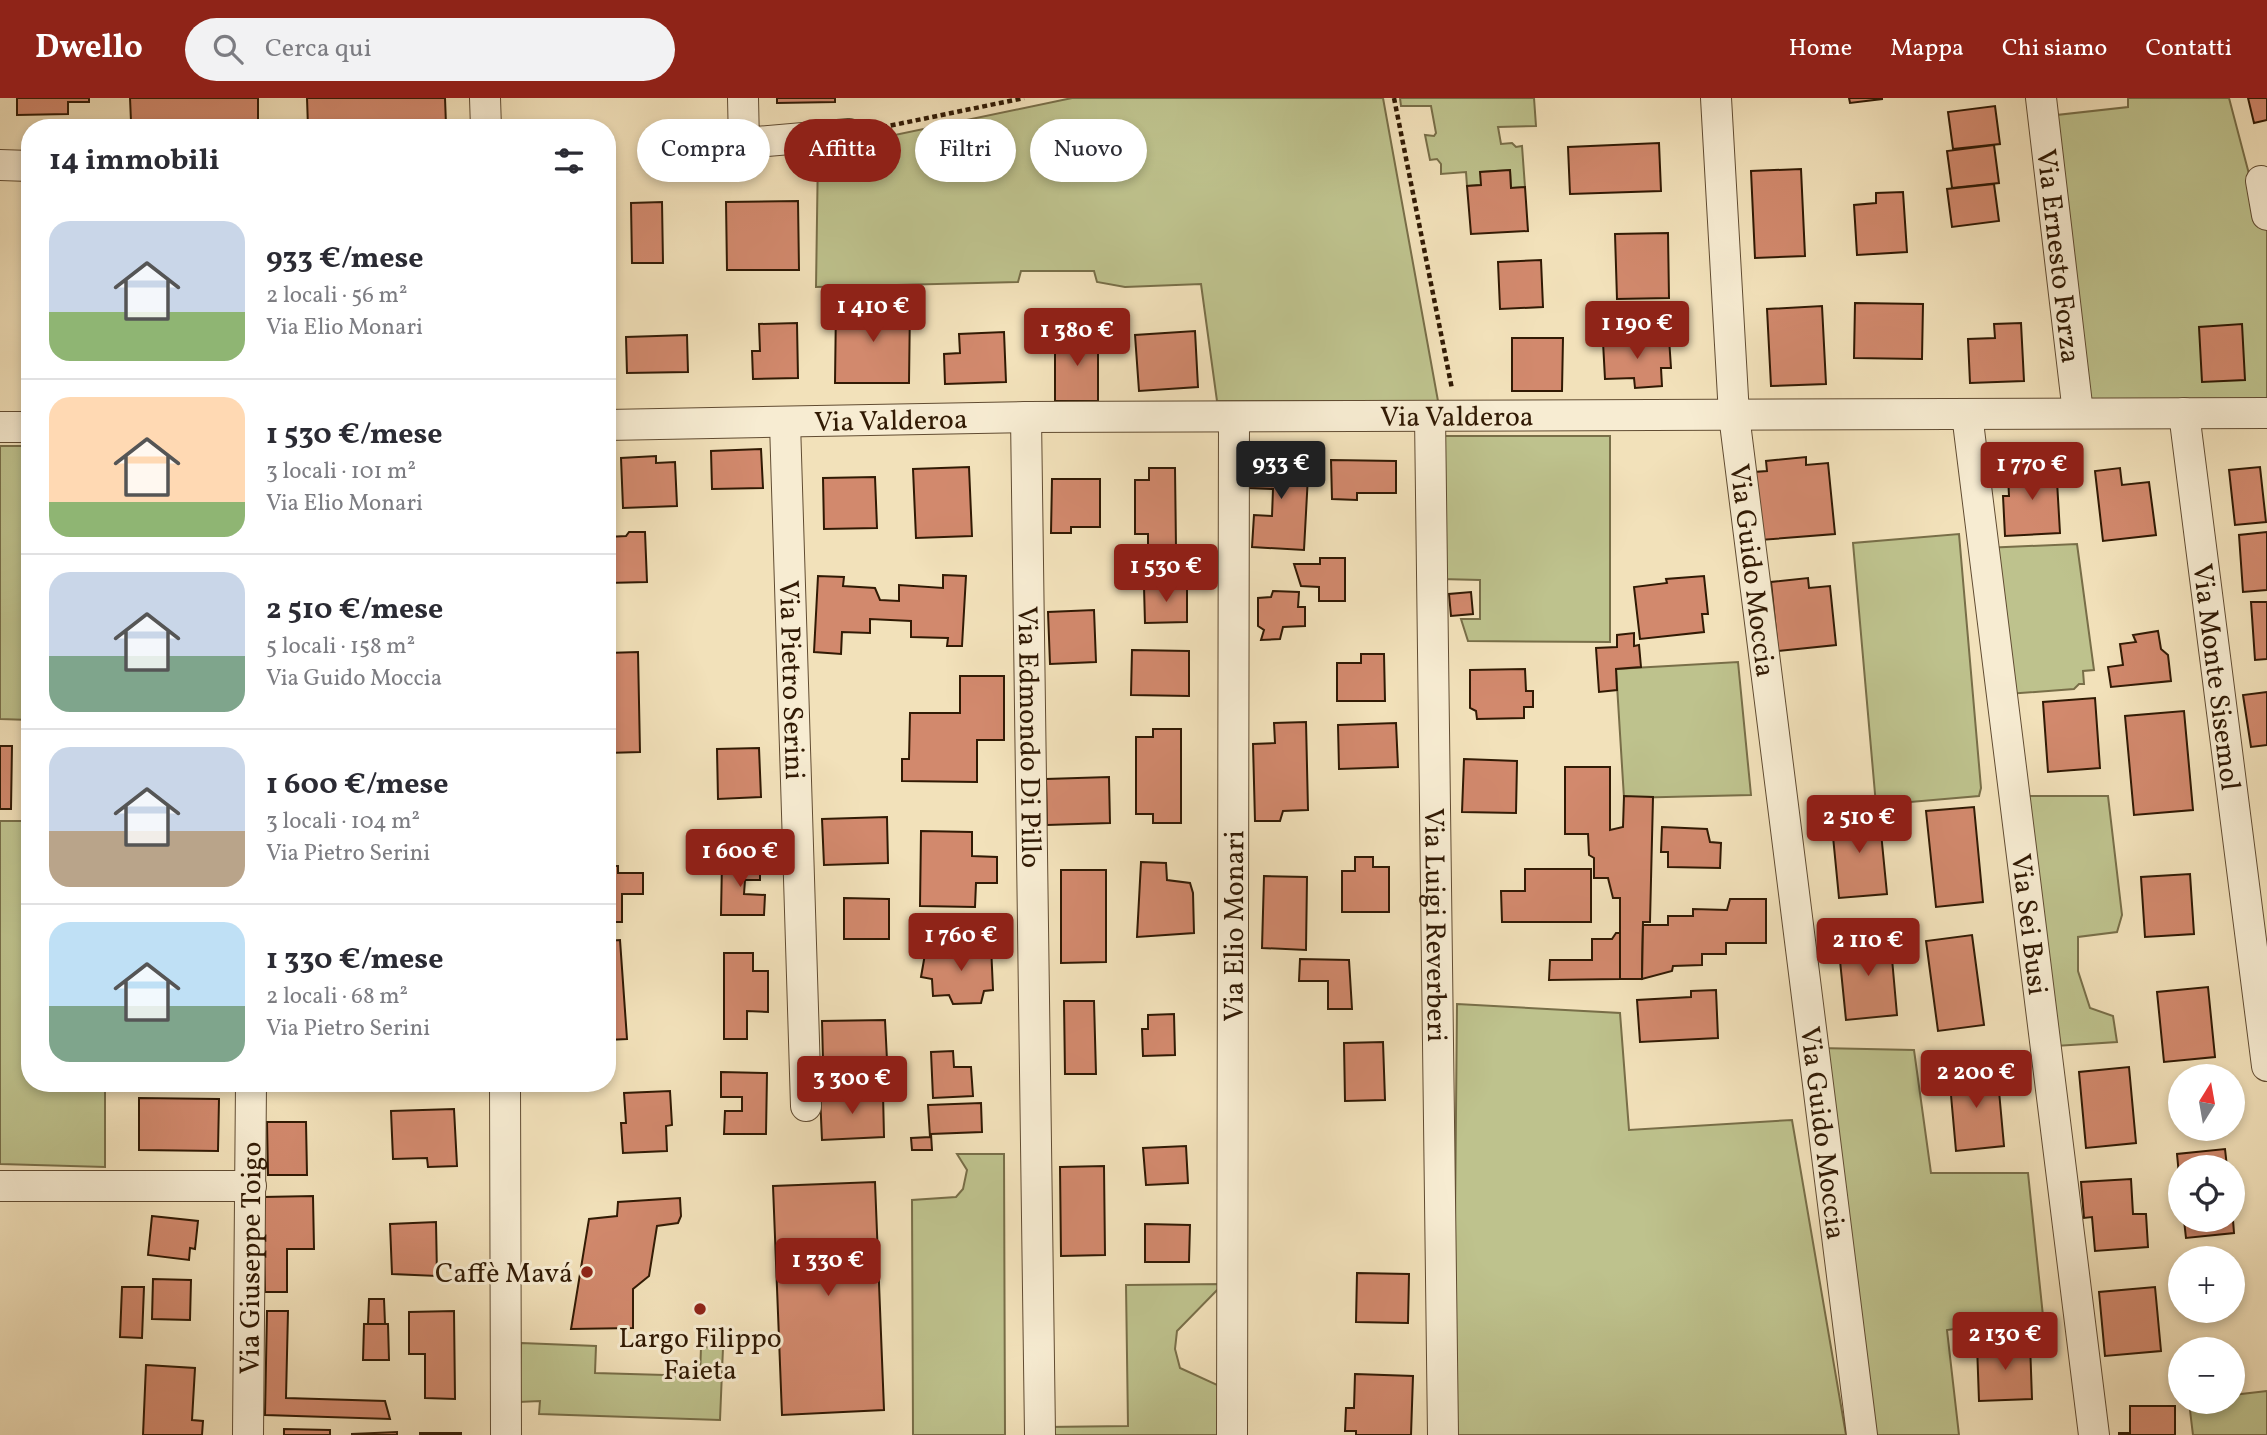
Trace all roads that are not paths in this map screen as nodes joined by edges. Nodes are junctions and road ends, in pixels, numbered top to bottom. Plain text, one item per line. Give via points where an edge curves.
1 (485, 98) edge
2 (743, 98) edge
3 (1716, 98) edge
4 (2040, 98) edge
5 (486, 119) edge
6 (784, 140) edge
7 (0, 165) edge
8 (21, 166) edge
9 (2261, 181) dead end
10 (2267, 215) edge
11 (2184, 413) junction
12 (2267, 413) edge
13 (1967, 414) junction
14 (2078, 414) junction
15 (1734, 415) junction
16 (1444, 416) junction
17 (1026, 417) junction
18 (1234, 417) junction
19 (785, 423) junction
20 (616, 425) edge
21 (0, 426) edge
22 (21, 426) edge
23 (2261, 972) edge
24 (2267, 1066) edge
25 (251, 1092) edge
26 (505, 1092) edge
27 (806, 1106) dead end
28 (0, 1186) edge
29 (251, 1186) junction
30 (248, 1435) edge
31 (506, 1435) edge
32 (1040, 1435) edge
33 (1232, 1435) edge
34 (1443, 1435) edge
35 (1862, 1435) edge
36 (2094, 1435) edge

1 - 5 street
2 - 6 street via 744,143
3 - 15 street, Via Guido Moccia
4 - 14 street, Via Ernesto Forza
7 - 8 street
9 - 10 street
11 - 12 street, Via Valderoa
11 - 14 street, Via Valderoa
11 - 23 street, Via Monte Sisemol
13 - 14 street, Via Valderoa
13 - 15 street, Via Valderoa
13 - 36 street, Via Sei Busi
15 - 16 street, Via Valderoa
15 - 35 street, Via Guido Moccia
16 - 18 street, Via Valderoa
16 - 34 street, Via Luigi Reverberi
17 - 18 street, Via Valderoa
17 - 19 street, Via Valderoa
17 - 32 street, Via Edmondo Di Pillo
18 - 33 street, Via Elio Monari
19 - 20 street, Via Valderoa
19 - 27 street, Via Pietro Serini
21 - 22 street
23 - 24 street, Via Monte Sisemol
25 - 29 street, Via Giuseppe Toigo
26 - 31 street
28 - 29 street
29 - 30 street, Via Giuseppe Toigo

